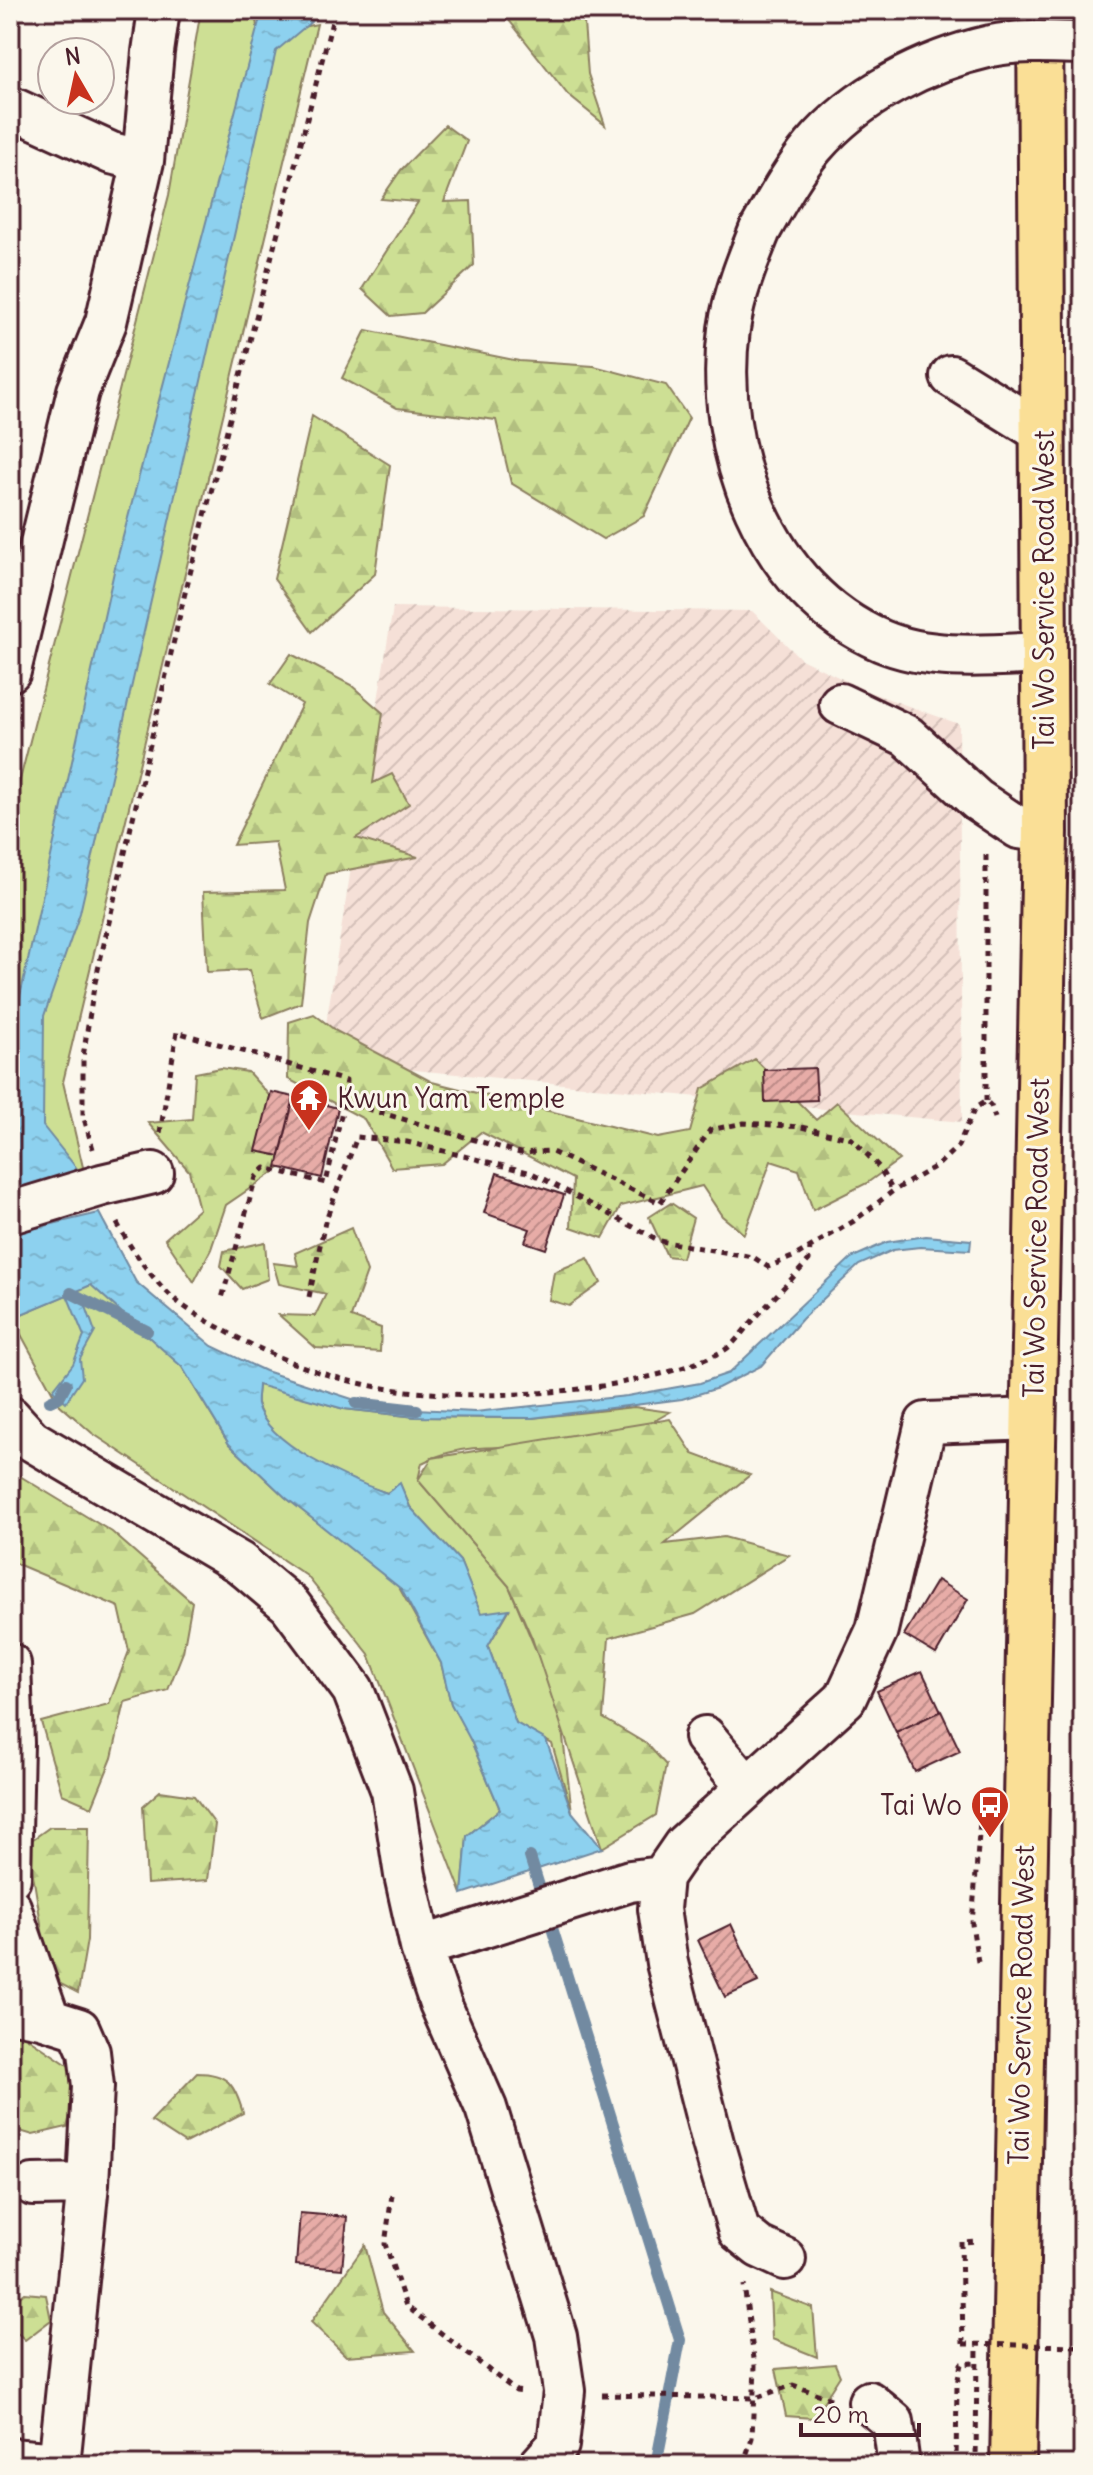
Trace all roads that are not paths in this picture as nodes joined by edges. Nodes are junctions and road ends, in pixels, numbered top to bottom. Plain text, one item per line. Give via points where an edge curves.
1 (159, 10) edge
2 (1040, 10) edge
3 (1083, 43) edge
4 (10, 107) edge
5 (143, 161) junction
6 (951, 376) dead end
7 (1043, 433) junction
8 (1045, 653) junction
9 (10, 671) edge
10 (840, 704) dead end
11 (1045, 832) junction
12 (153, 1173) road end
13 (10, 1213) edge
14 (10, 1417) edge
15 (1034, 1419) junction
16 (10, 1664) edge
17 (705, 1737) dead end
18 (747, 1787) junction
19 (10, 1878) edge
20 (646, 1879) junction
21 (10, 1907) edge
22 (421, 1947) junction
23 (10, 2011) edge
24 (49, 2019) junction
25 (88, 2184) junction
26 (33, 2185) dead end
27 (785, 2259) dead end
28 (869, 2402) road end
29 (10, 2459) edge
30 (59, 2464) edge
31 (540, 2465) edge
32 (899, 2465) edge
33 (1013, 2465) edge

1 - 5 street
2 - 7 main road, Tai Wo Service Road West
3 - 8 street, bridge via 991,46 915,72 830,129 811,149 760,230 729,326 726,393 735,452 744,483 790,569 843,619 909,649
4 - 5 street via 111,153
5 - 9 street via 106,322 78,391
6 - 7 street
7 - 8 main road, Tai Wo Service Road West
8 - 11 main road, Tai Wo Service Road West
10 - 11 street via 907,736 977,800 1019,828
11 - 15 main road, Tai Wo Service Road West
12 - 13 street
14 - 22 street via 31,1440 240,1563 290,1605 315,1636 353,1690 392,1791
15 - 18 street via 925,1415 877,1630 845,1699
15 - 33 main road, Tai Wo Service Road West
16 - 19 street
17 - 18 street
18 - 20 street
20 - 22 street
20 - 27 street via 659,1909 667,1963 739,2231
21 - 24 street
22 - 31 street via 486,2108 574,2393 558,2445
23 - 24 street
24 - 25 street via 79,2029 89,2052 93,2086
25 - 26 street
25 - 30 street
28 - 32 street via 893,2422
29 - 30 street

